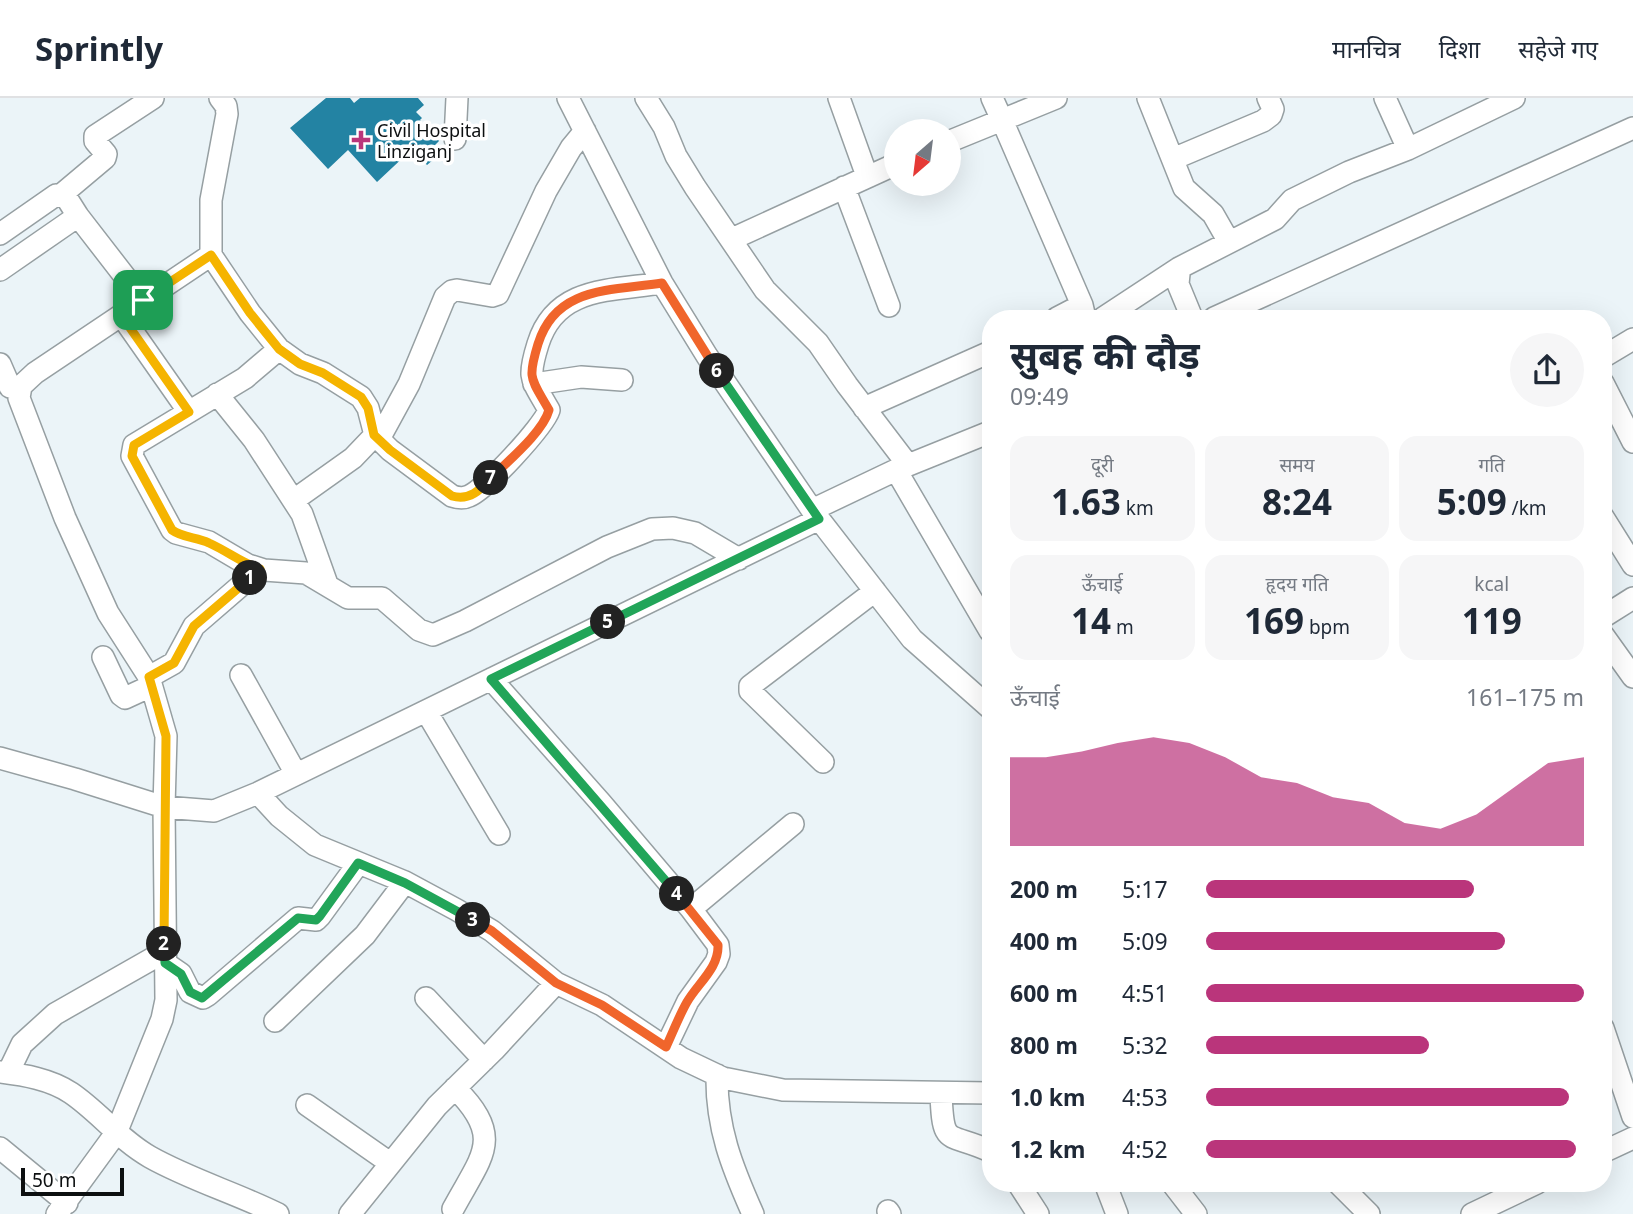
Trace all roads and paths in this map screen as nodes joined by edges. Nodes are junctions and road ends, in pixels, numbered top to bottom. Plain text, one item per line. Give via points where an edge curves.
1 (153, 98) edge
2 (220, 98) edge
3 (457, 98) edge
4 (568, 98) edge
5 (646, 98) edge
6 (839, 98) edge
7 (992, 98) edge
8 (1056, 98) edge
9 (1148, 98) edge
10 (1268, 98) edge
11 (1385, 98) edge
12 (1514, 98) edge
13 (1002, 120) junction
14 (1633, 128) edge
15 (586, 131) junction
16 (961, 137) edge
17 (455, 139) dead end
18 (1408, 149) junction
19 (1173, 159) junction
20 (884, 169) edge
21 (867, 176) junction
22 (844, 187) junction
23 (61, 195) junction
24 (78, 216) junction
25 (0, 234) edge
26 (732, 239) junction
27 (1229, 242) junction
28 (211, 255) junction
29 (0, 270) edge
30 (1179, 274) dead end
31 (662, 283) junction
32 (143, 300) junction
33 (890, 306) dead end
34 (1083, 310) edge
35 (1115, 310) edge
36 (1189, 310) edge
37 (1232, 310) edge
38 (121, 315) junction
39 (1633, 339) edge
40 (279, 349) junction
41 (1612, 351) edge
42 (982, 356) edge
43 (0, 364) edge
44 (622, 380) dead end
45 (534, 383) junction
46 (10, 387) dead end
47 (217, 394) junction
48 (1612, 401) edge
49 (864, 408) junction
50 (189, 412) junction
51 (982, 435) edge
52 (377, 437) junction
53 (1633, 442) edge
54 (902, 468) junction
55 (293, 500) junction
56 (816, 515) junction
57 (1612, 531) edge
58 (739, 559) junction
59 (1633, 565) edge
60 (260, 569) junction
61 (327, 584) junction
62 (876, 591) junction
63 (1633, 598) edge
64 (1612, 611) edge
65 (982, 616) edge
66 (1612, 648) edge
67 (103, 657) dead end
68 (241, 675) dead end
69 (1633, 677) edge
70 (491, 679) junction
71 (150, 682) junction
72 (982, 701) edge
73 (426, 711) junction
74 (0, 758) edge
75 (822, 762) dead end
76 (296, 774) junction
77 (258, 793) junction
78 (164, 807) junction
79 (793, 824) dead end
80 (499, 834) dead end
81 (358, 863) junction
82 (405, 883) junction
83 (691, 909) junction
84 (169, 963) junction
85 (556, 983) junction
86 (426, 998) dead end
87 (275, 1021) dead end
88 (666, 1047) junction
89 (1612, 1055) edge
90 (484, 1060) junction
91 (4, 1072) edge
92 (717, 1075) junction
93 (455, 1088) junction
94 (941, 1093) junction
95 (982, 1093) edge
96 (307, 1105) dead end
97 (1633, 1117) edge
98 (116, 1133) junction
99 (1633, 1138) edge
100 (0, 1148) edge
101 (982, 1148) edge
102 (1612, 1148) edge
103 (390, 1163) junction
104 (1024, 1192) edge
105 (1108, 1192) edge
106 (1179, 1192) edge
107 (1347, 1192) edge
108 (1513, 1192) edge
109 (62, 1209) edge
110 (453, 1209) dead end
111 (278, 1214) edge
112 (350, 1214) edge
113 (753, 1214) edge
114 (1038, 1214) edge
115 (1117, 1214) edge
116 (1196, 1214) edge
117 (1369, 1214) edge
118 (1472, 1214) edge

1 - 23 street via 95,136 105,158
2 - 28 street via 226,114 211,200
3 - 17 street
4 - 15 street
5 - 26 street via 676,156
6 - 21 street
7 - 13 street
8 - 13 street
9 - 19 street
10 - 19 street via 1273,109 1263,121
11 - 18 street
12 - 18 street
13 - 16 street
13 - 34 street
14 - 37 street
15 - 31 street
15 - 52 street via 547,191 498,294 452,290 445,298 409,384
18 - 27 street via 1292,200 1275,219
19 - 27 street via 1184,188 1213,214
20 - 21 street
21 - 22 street
22 - 26 street
22 - 33 street
23 - 24 street
23 - 25 street
24 - 29 street
24 - 32 street
26 - 49 street via 765,290 818,343
27 - 35 street
28 - 32 street
28 - 40 street
30 - 36 street via 1178,284
31 - 45 street via 586,295 558,308 542,333 531,369
31 - 56 street
32 - 38 street
38 - 50 street
38 - 71 street via 35,373 21,386 19,398 108,613
39 - 41 street
40 - 47 street
40 - 52 street via 361,397
42 - 49 street
43 - 46 street
44 - 45 street via 581,377
45 - 52 street via 549,410 547,416 471,496 452,496
47 - 50 street
47 - 55 street
48 - 53 street
49 - 54 street
50 - 60 street via 134,445 132,456 172,530 209,542
51 - 54 street
52 - 55 street
54 - 56 street
54 - 65 street
55 - 61 street
56 - 58 street
56 - 62 street
57 - 59 street
58 - 61 street via 695,533 652,529 433,635 419,630 382,598 348,598
58 - 70 street
60 - 61 street via 306,573
60 - 71 street via 194,626 174,663
62 - 72 street via 912,639
62 - 75 street via 750,686
63 - 64 street
66 - 69 street
67 - 71 street via 125,698
68 - 76 street
70 - 73 street
70 - 83 street
71 - 78 street via 166,736
73 - 76 street
73 - 80 street
74 - 78 street
76 - 77 street
77 - 78 street via 214,811
77 - 81 street via 300,834
78 - 84 street
79 - 83 street
81 - 82 street
81 - 84 street via 316,920 298,918 208,995 202,998 190,992
82 - 85 street via 492,931
82 - 87 street via 350,951
83 - 88 street via 718,945 719,954 688,1001
84 - 91 street via 55,1014 22,1044
84 - 98 street via 162,1018
85 - 88 street via 602,1005
85 - 90 street
86 - 90 street
88 - 92 street
89 - 97 street
90 - 93 street
91 - 98 street via 33,1077 72,1093
92 - 94 street via 783,1090
92 - 113 street via 716,1104 730,1159
93 - 103 street
93 - 110 street via 477,1112 485,1135 480,1158
94 - 95 street
94 - 101 street via 942,1125 947,1133
96 - 103 street
98 - 109 street
98 - 111 street via 150,1157
99 - 102 street
100 - 109 street
103 - 112 street
104 - 114 street
105 - 115 street
106 - 116 street
107 - 117 street
108 - 118 street

